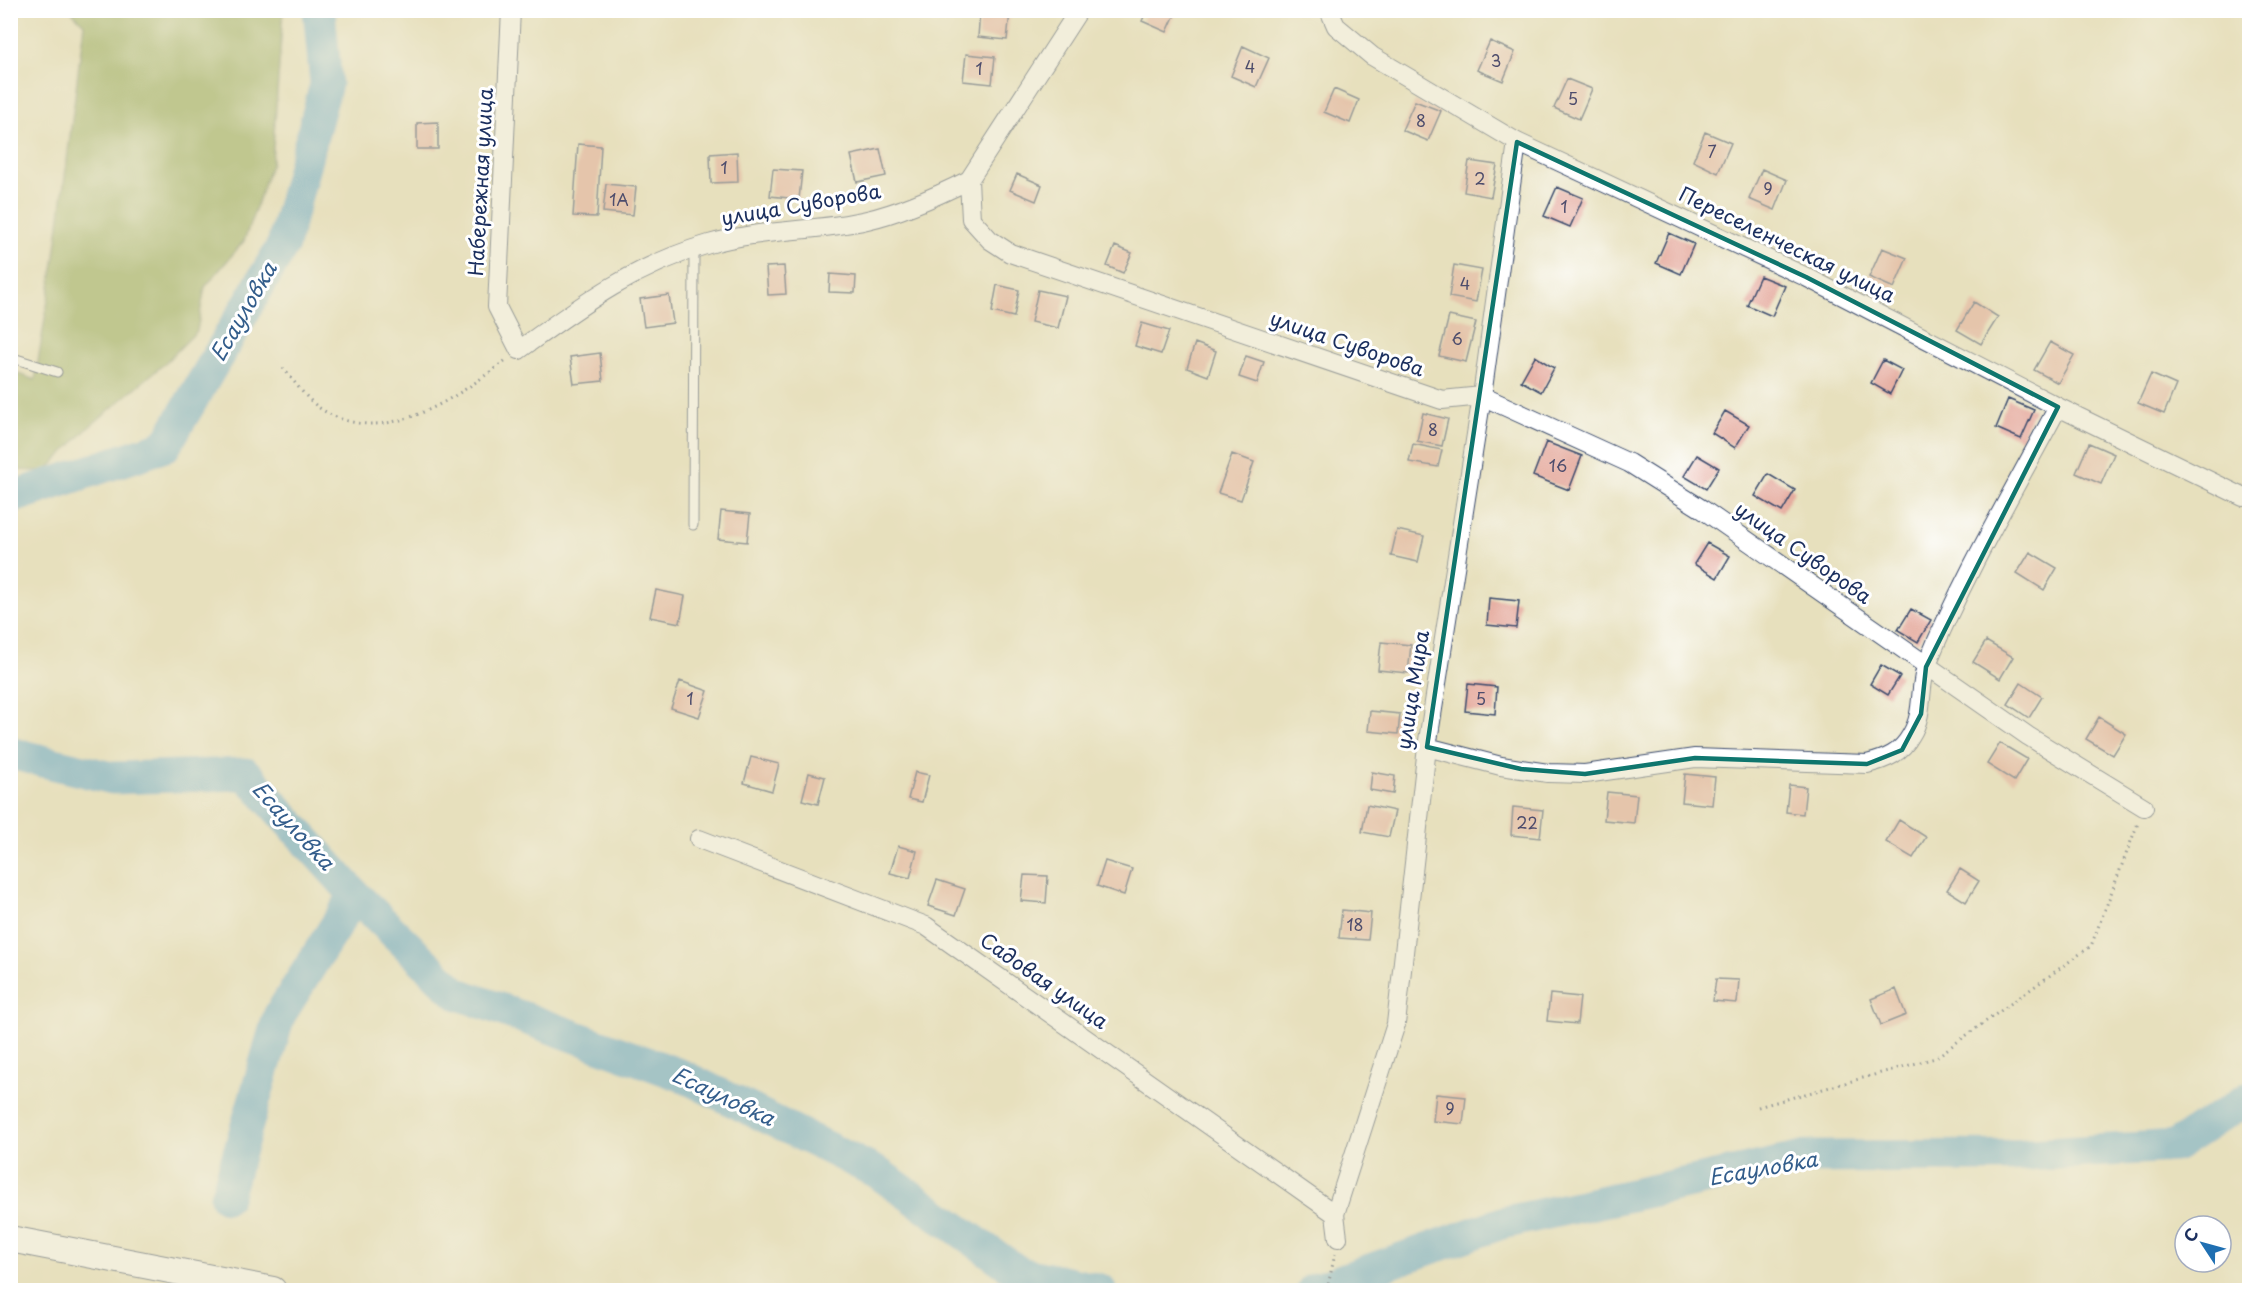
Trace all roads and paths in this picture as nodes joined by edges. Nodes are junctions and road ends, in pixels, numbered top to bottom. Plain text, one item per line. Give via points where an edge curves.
1 (511, 10) edge
2 (1079, 10) edge
3 (1329, 10) edge
4 (1516, 142) junction
5 (969, 180) junction
6 (694, 249) junction
7 (519, 350) junction
8 (10, 357) edge
9 (283, 368) dead end
10 (57, 372) dead end
11 (1482, 396) junction
12 (2058, 407) junction
13 (2243, 497) dead end
14 (693, 525) dead end
15 (1926, 667) junction
16 (1427, 747) junction
17 (2144, 807) joint
18 (699, 839) dead end
19 (1758, 1107) dead end
20 (1335, 1214) junction
21 (1338, 1238) joint
22 (10, 1239) edge
23 (273, 1290) edge
24 (1328, 1290) edge

1 - 7 street, Набережная улица via 497,307
2 - 5 street
3 - 4 street, Переселенческая улица via 1336,26 1372,56
4 - 11 street, улица Мира
4 - 12 street, Переселенческая улица via 1806,277
5 - 6 street, улица Суворова via 938,196 867,220 726,240
5 - 11 street, улица Суворова via 971,219 990,240 1010,253 1442,399
6 - 7 street, улица Суворова via 668,257 606,288
6 - 14 lane
7 - 9 path via 464,393 407,419 374,425 350,423 319,408
8 - 10 lane
11 - 15 street, улица Суворова via 1644,472
11 - 16 street, улица Мира
12 - 13 street, Переселенческая улица
12 - 15 street via 1968,577
15 - 16 street via 1921,714 1912,735 1902,750 1867,764 1695,758 1585,774 1548,773 1501,766
15 - 17 street, улица Суворова
16 - 20 street, улица Мира via 1396,1024
17 - 19 path via 2091,946 1935,1058
18 - 20 street, Садовая улица via 926,926
20 - 21 street, улица Мира
21 - 24 path
22 - 23 street

